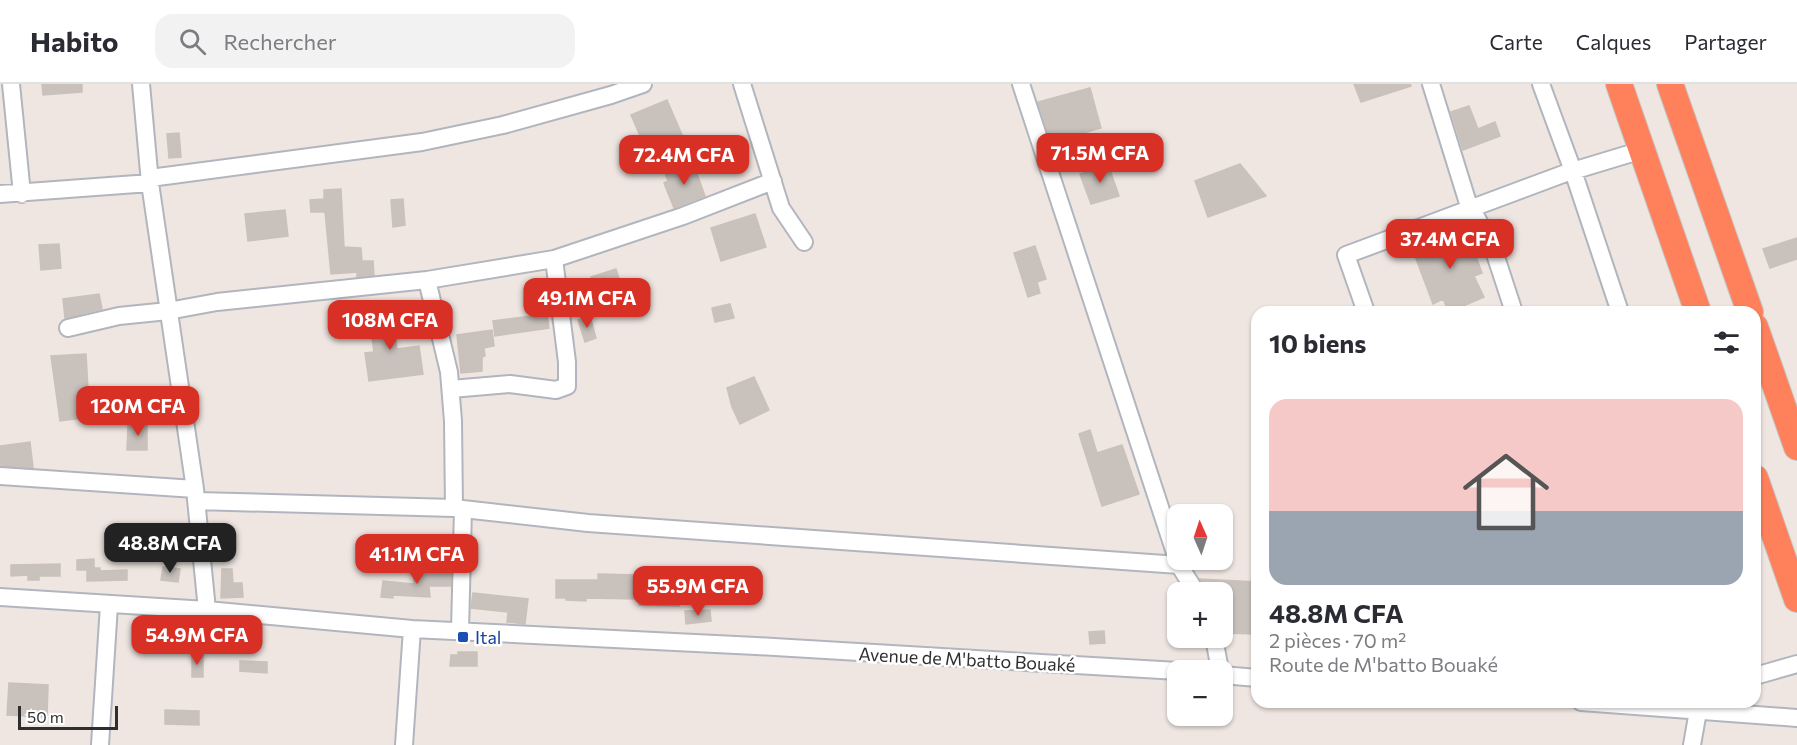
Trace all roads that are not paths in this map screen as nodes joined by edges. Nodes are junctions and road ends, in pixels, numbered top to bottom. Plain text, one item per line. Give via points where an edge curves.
1 (11, 84) edge
2 (141, 84) edge
3 (643, 84) edge
4 (742, 84) edge
5 (1021, 84) edge
6 (1431, 84) edge
7 (1542, 84) edge
8 (1619, 84) edge
9 (1670, 84) edge
10 (1642, 150) junction
11 (1573, 171) junction
12 (150, 181) junction
13 (773, 181) junction
14 (0, 194) edge
15 (22, 194) junction
16 (1472, 210) junction
17 (804, 242) dead end
18 (554, 260) junction
19 (427, 280) junction
20 (1364, 306) edge
21 (1512, 306) edge
22 (1618, 306) edge
23 (1696, 306) edge
24 (1748, 306) edge
25 (168, 311) junction
26 (68, 328) dead end
27 (1761, 344) edge
28 (451, 389) junction
29 (1797, 447) edge
30 (0, 476) edge
31 (195, 495) junction
32 (1761, 495) edge
33 (459, 509) junction
34 (1167, 528) edge
35 (1167, 564) edge
36 (0, 597) edge
37 (1797, 599) edge
38 (110, 605) junction
39 (207, 610) junction
40 (412, 629) junction
41 (460, 631) junction
42 (1797, 664) edge
43 (1167, 670) edge
44 (1761, 674) edge
45 (1233, 676) edge
46 (1251, 677) edge
47 (1659, 708) edge
48 (1744, 708) edge
49 (1698, 711) junction
50 (1797, 718) edge
51 (100, 745) edge
52 (404, 745) edge
53 (1692, 745) edge

1 - 15 street
2 - 12 street
3 - 12 street via 503,124 422,142
4 - 13 street
5 - 34 street
6 - 16 street
7 - 11 street
8 - 10 highway
9 - 24 highway
10 - 11 street
10 - 23 highway
11 - 16 street
11 - 22 street
12 - 15 street
12 - 25 street
13 - 17 street via 781,208
13 - 18 street
14 - 15 street
16 - 20 street via 1346,255
16 - 21 street via 1493,248
18 - 19 street
18 - 28 street via 567,386 555,390 510,384
19 - 25 street via 217,302
19 - 28 street
25 - 26 street via 119,316
25 - 31 street
27 - 29 highway
28 - 33 street
30 - 31 street
31 - 33 street
31 - 39 street
32 - 37 highway
33 - 35 street via 588,523
33 - 41 street
36 - 38 street, Avenue de M'batto Bouaké
38 - 39 street, Avenue de M'batto Bouaké
38 - 51 street
39 - 40 street, Avenue de M'batto Bouaké
40 - 41 street, Avenue de M'batto Bouaké
40 - 52 street
41 - 43 street, Avenue de M'batto Bouaké
42 - 44 street
45 - 46 street
47 - 49 street
48 - 49 street
48 - 50 street
49 - 53 street

